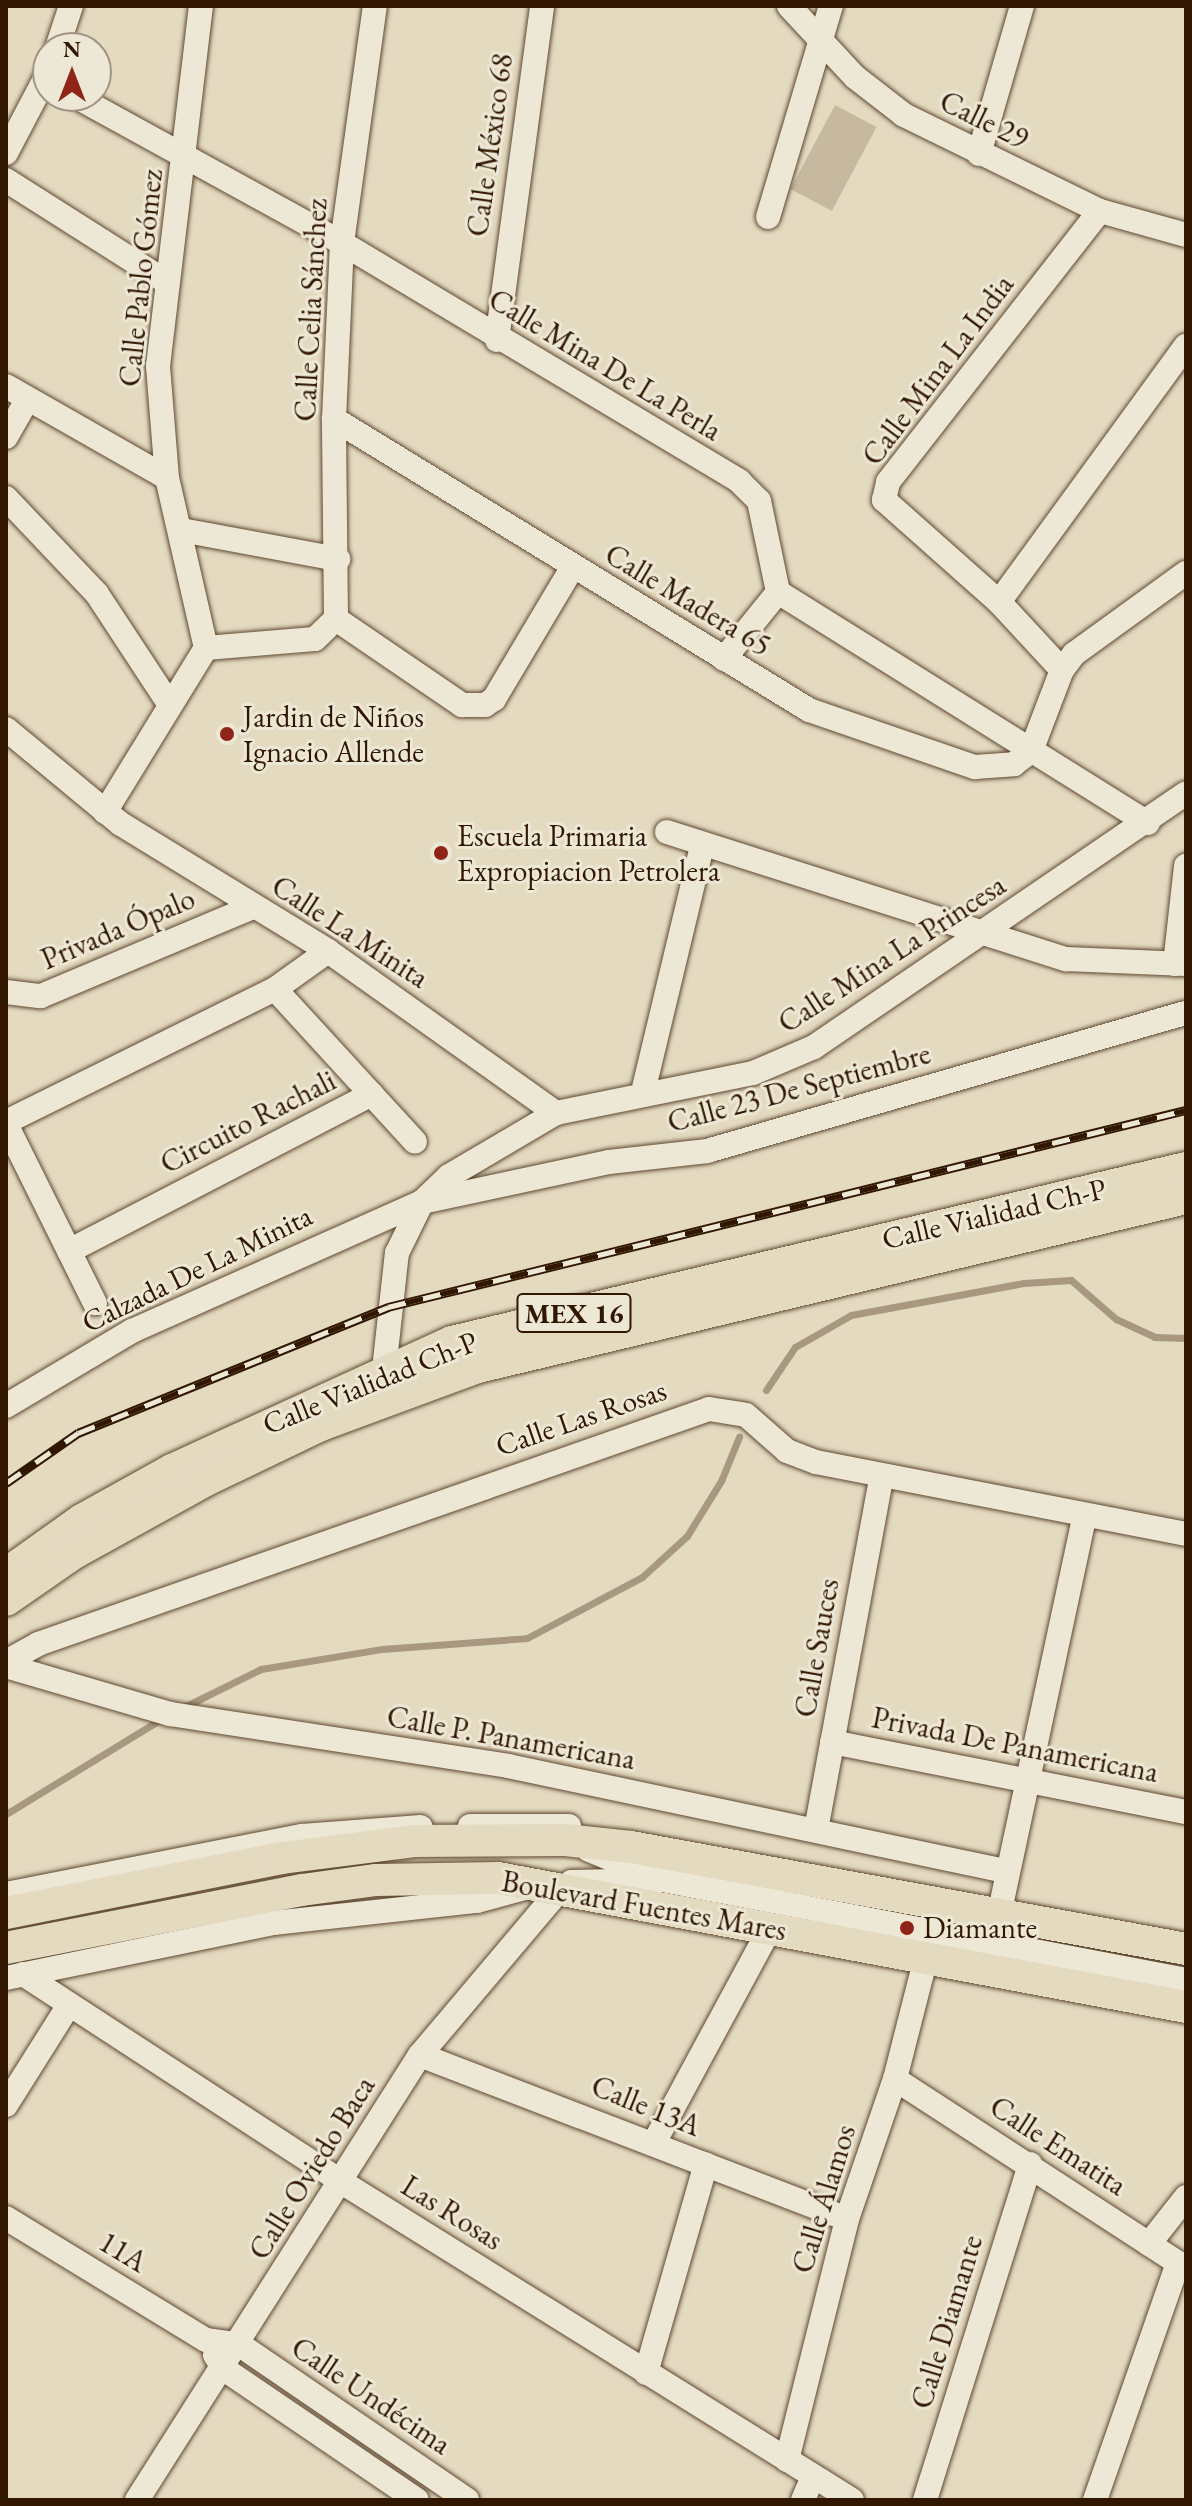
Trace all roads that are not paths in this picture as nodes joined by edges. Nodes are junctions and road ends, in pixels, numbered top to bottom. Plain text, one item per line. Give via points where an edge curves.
1 (201, 6) edge
2 (375, 6) edge
3 (542, 6) edge
4 (789, 6) edge
5 (831, 6) edge
6 (1022, 6) edge
7 (67, 8) edge
8 (61, 32) edge
9 (818, 39) junction
10 (32, 105) edge
11 (102, 112) edge
12 (6, 153) edge
13 (979, 154) junction
14 (186, 161) junction
15 (6, 180) edge
16 (1100, 211) junction
17 (768, 217) dead end
18 (1186, 235) edge
19 (342, 243) junction
20 (167, 282) junction
21 (497, 340) junction
22 (1186, 346) edge
23 (6, 386) edge
24 (26, 402) junction
25 (334, 419) junction
26 (6, 437) edge
27 (167, 478) junction
28 (6, 498) edge
29 (181, 530) junction
30 (338, 559) junction
31 (572, 568) junction
32 (1186, 573) edge
33 (778, 592) junction
34 (999, 602) junction
35 (336, 619) junction
36 (206, 648) junction
37 (724, 659) junction
38 (1062, 670) junction
39 (170, 705) junction
40 (6, 729) edge
41 (1031, 751) junction
42 (1186, 793) edge
43 (105, 812) junction
44 (1148, 823) junction
45 (667, 832) dead end
46 (702, 846) junction
47 (1186, 866) edge
48 (253, 907) junction
49 (980, 936) junction
50 (328, 951) junction
51 (1181, 964) edge
52 (275, 989) junction
53 (6, 992) edge
54 (1186, 1013) edge
55 (643, 1092) junction
56 (372, 1094) junction
57 (556, 1113) junction
58 (6, 1123) edge
59 (415, 1142) dead end
60 (1186, 1168) edge
61 (1186, 1198) edge
62 (422, 1202) junction
63 (69, 1251) junction
64 (95, 1303) dead end
65 (382, 1389) junction
66 (6, 1406) edge
67 (881, 1478) junction
68 (1084, 1517) junction
69 (1186, 1534) edge
70 (6, 1574) edge
71 (6, 1600) edge
72 (6, 1664) edge
73 (832, 1742) junction
74 (1026, 1778) junction
75 (1186, 1812) edge
76 (816, 1830) junction
77 (565, 1840) junction
78 (631, 1847) junction
79 (1005, 1871) junction
80 (662, 1880) junction
81 (552, 1885) junction
82 (6, 1894) edge
83 (6, 1913) edge
84 (999, 1915) junction
85 (770, 1928) junction
86 (1186, 1949) edge
87 (926, 1957) junction
88 (12, 1967) edge
89 (1186, 1980) edge
90 (69, 2005) junction
91 (1186, 2007) edge
92 (420, 2055) junction
93 (895, 2079) junction
94 (6, 2105) edge
95 (655, 2141) junction
96 (706, 2164) junction
97 (1030, 2164) junction
98 (340, 2181) junction
99 (1186, 2197) edge
100 (6, 2218) edge
101 (847, 2219) junction
102 (1149, 2244) junction
103 (1182, 2266) edge
104 (206, 2340) junction
105 (240, 2345) junction
106 (224, 2369) junction
107 (646, 2373) junction
108 (787, 2460) junction
109 (813, 2476) junction
110 (137, 2500) edge
111 (417, 2500) edge
112 (467, 2500) edge
113 (803, 2500) edge
114 (852, 2500) edge
115 (925, 2500) edge
116 (1095, 2500) edge

1 - 14 street, Calle Pablo Gómez
2 - 19 street, Calle Celia Sánchez
3 - 21 street, Calle México 68
4 - 9 street, Calle 29
5 - 9 street
6 - 13 street
7 - 8 street
9 - 13 street, Calle 29 via 904,115
9 - 17 street
10 - 12 street
11 - 14 street, Calle Mina De La Perla
13 - 16 street, Calle 29
14 - 19 street, Calle Mina De La Perla
14 - 20 street, Calle Pablo Gómez
15 - 20 street
16 - 18 street, Calle 29
16 - 34 street, Calle Mina La India via 885,491 887,508
19 - 21 street, Calle Mina De La Perla
19 - 25 street, Calle Celia Sánchez
20 - 27 street, Calle Pablo Gómez via 158,366
21 - 33 street, Calle Mina De La Perla via 751,490 759,501
22 - 34 street
23 - 24 street
24 - 26 street
24 - 27 street
25 - 30 street, Calle Celia Sánchez
25 - 31 street, Calle Madera 65
27 - 29 street, Calle Pablo Gómez
28 - 39 street via 97,594
29 - 30 street
29 - 36 street, Calle Pablo Gómez
30 - 35 street, Calle Celia Sánchez
31 - 35 street via 494,699 485,705 462,705
31 - 37 street, Calle Madera 65
32 - 38 street via 1086,641
33 - 37 street
33 - 41 street
34 - 38 street, Calle Mina La India
35 - 36 street via 315,639
36 - 39 street
37 - 41 street, Calle Madera 65 via 809,710 975,767 1014,764
38 - 41 street
39 - 43 street
40 - 43 street, Calle La Minita
41 - 44 street
42 - 44 street, Calle Mina La Princesa
43 - 48 street, Calle La Minita
44 - 49 street, Calle Mina La Princesa
45 - 46 street
46 - 49 street
46 - 55 street
47 - 51 street
48 - 50 street, Calle La Minita
48 - 53 street, Privada Ópalo via 41,996
49 - 51 street via 1066,959
49 - 55 street, Calle Mina La Princesa via 789,1060 753,1073
50 - 52 street
50 - 57 street, Calle La Minita
52 - 56 street, Circuito Rachali
52 - 58 street
54 - 62 street, Calle 23 De Septiembre via 707,1151 609,1162
55 - 57 street, Calle Mina La Princesa
56 - 59 street
56 - 63 street, Circuito Rachali
57 - 62 street, Calzada De La Minita via 449,1176
58 - 63 street
60 - 65 main road, Calle Vialidad Ch-P / MEX 16 via 452,1342
61 - 65 main road, Calle Vialidad Ch-P / MEX 16
62 - 65 street, Calzada De La Minita via 393,1266
62 - 66 street, Calzada De La Minita via 132,1331
63 - 64 street
65 - 70 main road, Calle Vialidad Ch-P / MEX 16 via 172,1470 82,1520
65 - 71 main road, Calle Vialidad Ch-P / MEX 16 via 74,1553
67 - 68 street, Calle Las Rosas
67 - 72 street, Calle Las Rosas via 787,1451 737,1412 698,1411 38,1644
67 - 73 street, Calle Sauces
68 - 69 street, Calle Las Rosas
68 - 74 street
72 - 76 street, Calle P. Panamericana via 170,1714 508,1766
73 - 74 street, Privada De Panamericana
73 - 76 street, Calle Sauces
74 - 75 street, Privada De Panamericana
74 - 79 street
76 - 79 street, Calle P. Panamericana
77 - 78 main road, Boulevard Fuentes Mares
77 - 80 street
77 - 83 main road, Boulevard Fuentes Mares via 414,1841 282,1858
78 - 82 street via 603,1833 559,1825 354,1829 181,1856
78 - 84 main road, Boulevard Fuentes Mares
79 - 84 street
80 - 81 street
80 - 89 street
81 - 85 main road, Boulevard Fuentes Mares
81 - 88 street via 477,1901 273,1923
81 - 88 main road, Boulevard Fuentes Mares via 453,1877 302,1890
81 - 92 street, Calle Oviedo Baca
84 - 86 main road, Boulevard Fuentes Mares
85 - 87 main road, Boulevard Fuentes Mares
85 - 95 street
87 - 91 main road, Boulevard Fuentes Mares
87 - 93 street, Calle Álamos
88 - 90 street, Las Rosas
90 - 94 street
90 - 98 street, Las Rosas
92 - 95 street, Calle 13A
92 - 98 street, Calle Oviedo Baca
93 - 97 street, Calle Ematita
93 - 101 street, Calle Álamos
95 - 96 street, Calle 13A
96 - 101 street, Calle 13A
96 - 107 street
97 - 102 street, Calle Ematita
97 - 115 street, Calle Diamante
98 - 105 street, Calle Oviedo Baca
98 - 107 street, Las Rosas
99 - 102 street
100 - 104 street, 11A
101 - 108 street, Calle Álamos
102 - 103 street, Calle Ematita
103 - 116 street
104 - 105 street, 11A
104 - 106 street, 11A
105 - 106 street, Calle Oviedo Baca
105 - 112 street, Calle Undécima
106 - 110 street, Calle Oviedo Baca
106 - 111 street, 11A
107 - 108 street, Las Rosas
108 - 109 street, Las Rosas
109 - 113 street
109 - 114 street, Las Rosas

